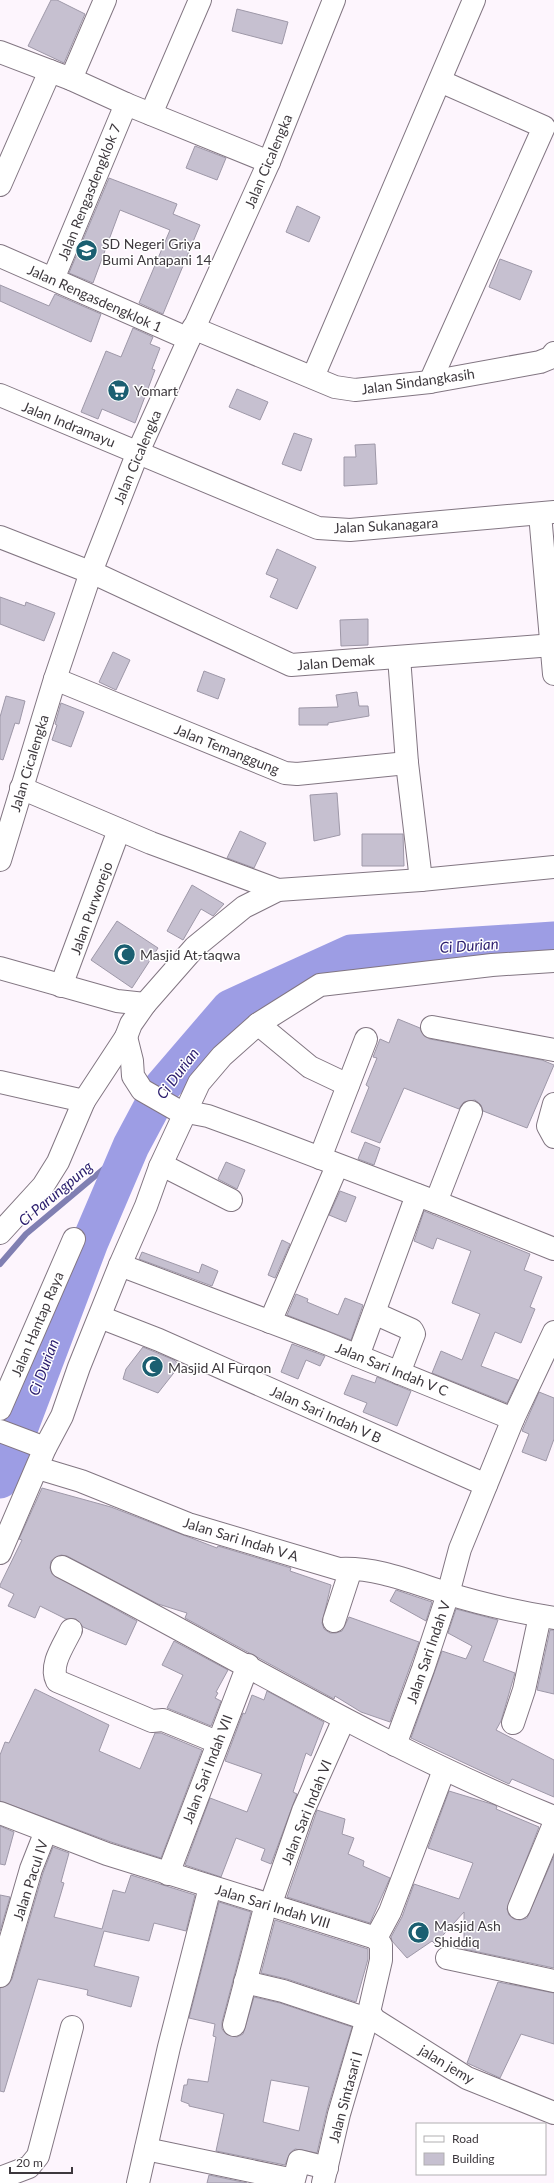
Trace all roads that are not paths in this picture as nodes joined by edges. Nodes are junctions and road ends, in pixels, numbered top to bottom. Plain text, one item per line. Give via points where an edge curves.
1 (200, 0) edge
2 (334, 0) edge
3 (474, 0) edge
4 (103, 1) edge
5 (0, 52) edge
6 (50, 71) junction
7 (71, 79) junction
8 (440, 81) junction
9 (126, 104) junction
10 (151, 114) junction
11 (549, 130) edge
12 (269, 162) junction
13 (0, 185) edge
14 (0, 256) edge
15 (53, 279) junction
16 (191, 333) junction
17 (554, 353) edge
18 (313, 377) junction
19 (430, 382) junction
20 (0, 395) edge
21 (138, 452) junction
22 (547, 513) edge
23 (0, 537) edge
24 (91, 572) junction
25 (553, 645) edge
26 (399, 657) junction
27 (554, 674) edge
28 (55, 679) junction
29 (407, 763) junction
30 (21, 788) junction
31 (119, 830) junction
32 (0, 860) edge
33 (554, 867) edge
34 (421, 880) junction
35 (278, 890) junction
36 (554, 961) edge
37 (0, 968) edge
38 (61, 986) junction
39 (145, 1004) junction
40 (258, 1024) junction
41 (432, 1027) dead end
42 (126, 1037) junction
43 (366, 1039) dead end
44 (554, 1050) edge
45 (0, 1082) edge
46 (348, 1085) junction
47 (84, 1101) junction
48 (554, 1104) edge
49 (181, 1111) junction
50 (471, 1112) dead end
51 (554, 1137) edge
52 (329, 1162) junction
53 (160, 1166) junction
54 (426, 1198) junction
55 (231, 1200) dead end
56 (0, 1233) edge
57 (74, 1239) dead end
58 (554, 1250) edge
59 (120, 1265) junction
60 (374, 1313) junction
61 (100, 1317) junction
62 (270, 1322) junction
63 (554, 1332) edge
64 (358, 1356) junction
65 (399, 1373) junction
66 (0, 1410) edge
67 (513, 1419) junction
68 (1, 1431) edge
69 (41, 1446) junction
70 (38, 1468) junction
71 (486, 1485) junction
72 (0, 1553) edge
73 (62, 1567) dead end
74 (351, 1569) junction
75 (448, 1594) junction
76 (547, 1617) edge
77 (334, 1621) dead end
78 (71, 1630) dead end
79 (248, 1665) junction
80 (344, 1719) junction
81 (513, 1724) dead end
82 (217, 1742) junction
83 (395, 1745) junction
84 (444, 1770) junction
85 (0, 1813) edge
86 (554, 1817) edge
87 (554, 1824) edge
88 (46, 1831) junction
89 (168, 1874) junction
90 (210, 1887) junction
91 (268, 1905) junction
92 (519, 1908) dead end
93 (376, 1938) junction
94 (447, 1958) dead end
95 (0, 1976) edge
96 (554, 1980) edge
97 (245, 1982) junction
98 (368, 2015) junction
99 (234, 2025) dead end
100 (72, 2027) dead end
101 (554, 2113) edge
102 (146, 2149) junction
103 (232, 2175) edge
104 (325, 2175) edge
105 (0, 2178) edge
106 (138, 2183) edge

1 - 10 street
2 - 12 street, Jalan Cicalengka
3 - 8 street
4 - 7 street
5 - 6 street
6 - 7 street
6 - 13 street
7 - 9 street
8 - 11 street
8 - 18 street
9 - 10 street
9 - 15 street, Jalan Rengasdengklok 7
10 - 12 street
11 - 19 street
12 - 16 street, Jalan Cicalengka
14 - 15 street, Jalan Rengasdengklok 1
15 - 16 street, Jalan Rengasdengklok 1
16 - 18 street, Jalan Sindangkasih
16 - 21 street, Jalan Cicalengka
17 - 19 street, Jalan Sindangkasih via 550,358 540,362
18 - 19 street, Jalan Sindangkasih via 335,387 355,390
20 - 21 street, Jalan Indramayu
21 - 22 street, Jalan Sukanagara via 318,528 350,530
21 - 24 street, Jalan Cicalengka
22 - 25 street
23 - 24 street, Jalan Demak
24 - 26 street, Jalan Demak via 291,665
24 - 28 street, Jalan Cicalengka
25 - 26 street, Jalan Demak
25 - 27 street
26 - 29 street
28 - 29 street, Jalan Temanggung via 285,773 298,774
28 - 30 street, Jalan Cicalengka
29 - 34 street
30 - 31 street
30 - 32 street, Jalan Cicalengka
31 - 35 street
31 - 38 street, Jalan Purworejo
33 - 34 street
34 - 35 street
35 - 39 street via 244,907 195,947
36 - 40 street via 492,965 320,985
37 - 38 street
38 - 39 street via 118,1001
39 - 42 street
40 - 46 street via 310,1067
40 - 49 street via 222,1056 199,1083
41 - 44 street
42 - 47 street
42 - 49 street via 137,1083
43 - 46 street
45 - 47 street
46 - 52 street
47 - 56 street via 58,1162 43,1186
48 - 51 street via 548,1126
49 - 52 street via 208,1116
49 - 53 street
50 - 54 street
52 - 54 street
52 - 62 street
53 - 55 street
53 - 59 street via 146,1206
54 - 58 street
54 - 60 street
57 - 66 street, Jalan Hantap Raya
59 - 61 street
59 - 62 street, Jalan Sari Indah V C
60 - 64 street
60 - 65 street via 412,1330 414,1334
61 - 69 street via 62,1416
61 - 71 street, Jalan Sari Indah V B via 159,1340
62 - 64 street, Jalan Sari Indah V C
63 - 67 street
64 - 65 street, Jalan Sari Indah V C
65 - 67 street, Jalan Sari Indah V C
67 - 71 street
68 - 69 street
69 - 70 street
70 - 72 street
70 - 74 street, Jalan Sari Indah V A via 81,1481 188,1524 339,1569
71 - 75 street via 460,1549
73 - 79 street
74 - 75 street, Jalan Sari Indah V A via 388,1574
74 - 77 street
75 - 76 street, Jalan Sari Indah V
75 - 83 street, Jalan Sari Indah V via 424,1669
76 - 81 street
78 - 82 street via 55,1666 54,1675 57,1681 152,1721 163,1720
79 - 80 street
79 - 82 street, Jalan Sari Indah VII
80 - 83 street
80 - 91 street, Jalan Sari Indah VI via 303,1811
82 - 89 street, Jalan Sari Indah VII
83 - 84 street
84 - 86 street
84 - 93 street via 390,1912
85 - 88 street, Jalan Sari Indah VIII
87 - 92 street
88 - 89 street, Jalan Sari Indah VIII
88 - 95 street, Jalan Pacul IV via 31,1869
89 - 90 street, Jalan Sari Indah VIII
90 - 91 street, Jalan Sari Indah VIII
90 - 102 street
91 - 93 street, Jalan Sari Indah VIII
91 - 97 street, Jalan Sari Indah VI
93 - 98 street, Jalan Sintasari I via 381,1946 381,1960
94 - 96 street
97 - 98 street
97 - 99 street, Jalan Sari Indah VI
98 - 101 street, jalan jemy via 467,2078
98 - 104 street, Jalan Sintasari I via 339,2114
100 - 105 street via 38,2156 29,2167
102 - 103 street
102 - 106 street
103 - 104 street via 294,2180 299,2161

